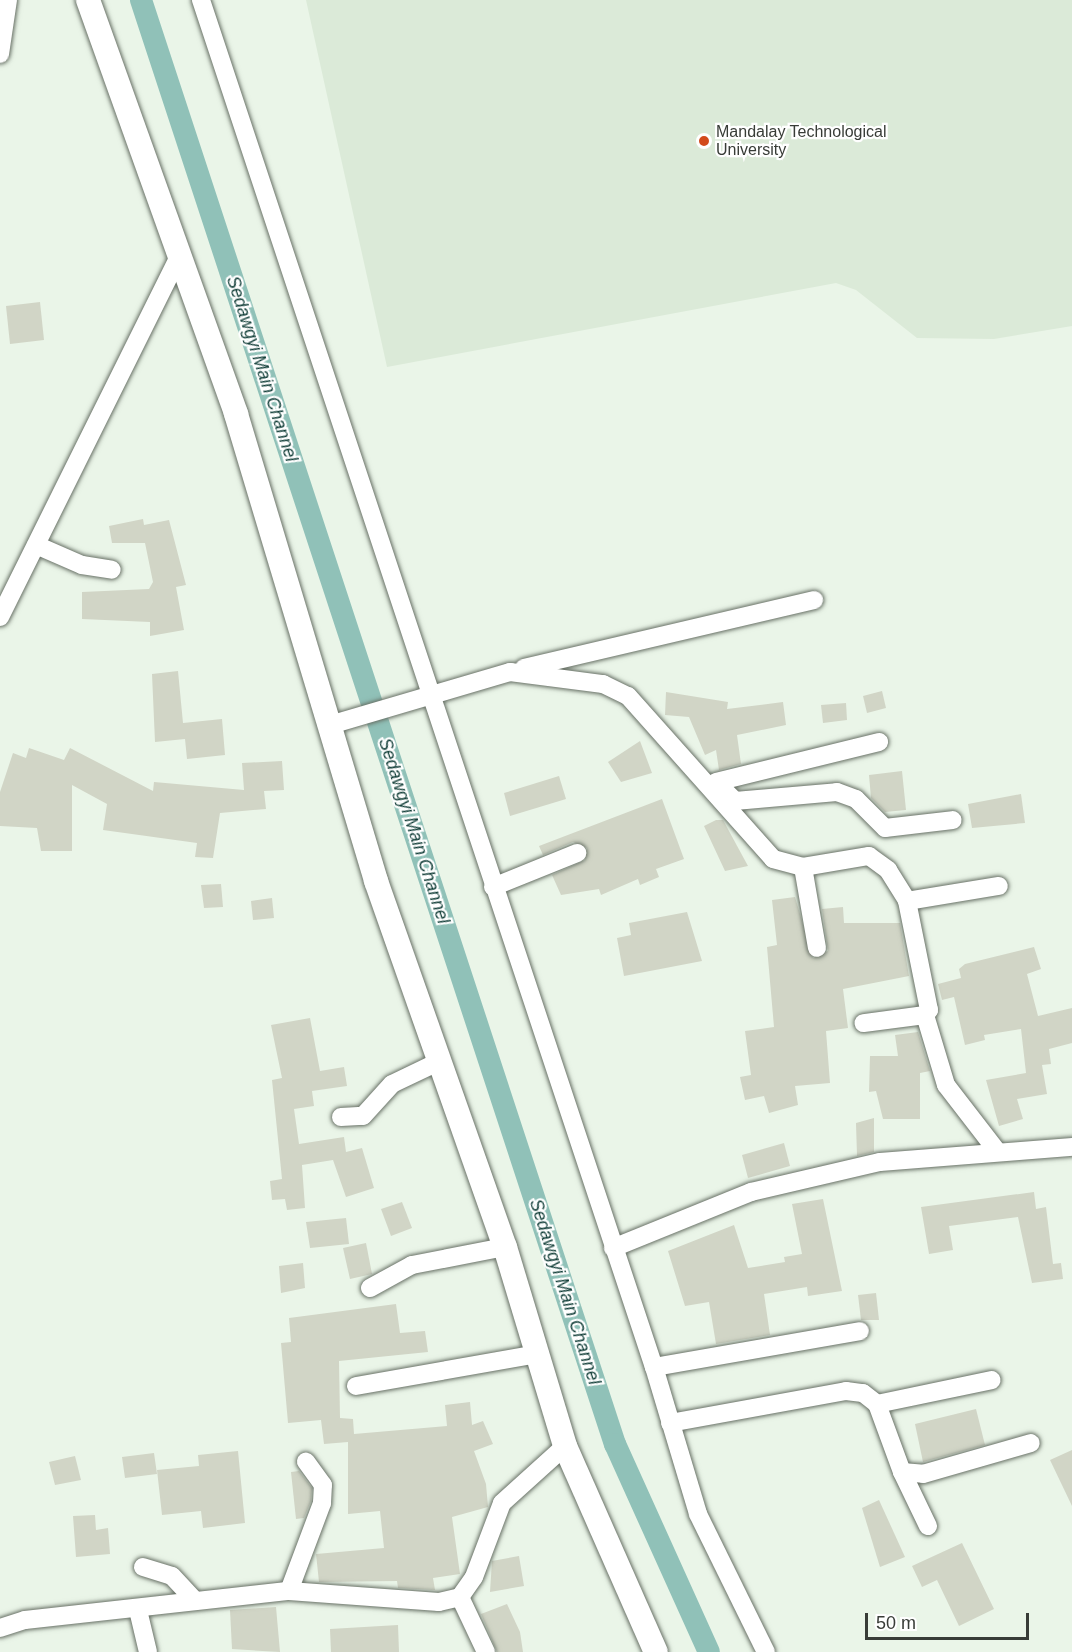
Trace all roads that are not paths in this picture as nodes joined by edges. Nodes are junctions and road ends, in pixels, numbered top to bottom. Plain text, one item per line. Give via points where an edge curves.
1 (8, 0) edge
2 (88, 0) edge
3 (201, 0) edge
4 (0, 54) edge
5 (179, 256) junction
6 (36, 545) junction
7 (112, 570) dead end
8 (814, 600) dead end
9 (0, 617) edge
10 (510, 672) junction
11 (429, 694) junction
12 (340, 721) junction
13 (879, 742) dead end
14 (694, 767) junction
15 (716, 782) junction
16 (953, 820) dead end
17 (577, 853) dead end
18 (803, 867) junction
19 (999, 886) dead end
20 (493, 887) junction
21 (907, 901) junction
22 (817, 948) dead end
23 (925, 1015) junction
24 (864, 1023) dead end
25 (440, 1061) junction
26 (341, 1118) dead end
27 (1072, 1147) edge
28 (997, 1151) junction
29 (505, 1247) junction
30 (613, 1248) junction
31 (370, 1288) dead end
32 (860, 1331) dead end
33 (538, 1354) junction
34 (654, 1367) junction
35 (992, 1380) dead end
36 (356, 1386) dead end
37 (877, 1404) junction
38 (670, 1423) junction
39 (1031, 1443) dead end
40 (565, 1446) junction
41 (306, 1462) dead end
42 (902, 1472) junction
43 (928, 1526) dead end
44 (143, 1567) dead end
45 (289, 1591) junction
46 (460, 1597) junction
47 (195, 1601) junction
48 (138, 1610) junction
49 (0, 1628) edge
50 (148, 1652) edge
51 (486, 1652) edge
52 (656, 1652) edge
53 (766, 1652) edge

1 - 4 street
2 - 5 street
3 - 11 street
5 - 6 street
5 - 12 street
6 - 7 street via 82,565
6 - 9 street
8 - 10 street
10 - 11 street
10 - 14 street via 603,684 628,696
11 - 12 street
11 - 20 street
12 - 25 street via 402,961
13 - 15 street
14 - 15 street
14 - 18 street via 773,860
15 - 16 street via 735,801 848,795 885,828
17 - 20 street
18 - 21 street via 869,856 888,870
18 - 22 street
19 - 21 street
20 - 30 street
21 - 23 street via 930,1002
23 - 24 street
23 - 28 street via 946,1085
25 - 26 street via 392,1084 363,1116
25 - 29 street
27 - 28 street
28 - 30 street via 880,1162 751,1192
29 - 31 street via 412,1265
29 - 33 street
30 - 34 street
32 - 34 street
33 - 36 street
33 - 40 street
34 - 38 street
35 - 37 street
37 - 38 street via 863,1393 846,1391
37 - 42 street
38 - 53 street via 698,1514
39 - 42 street via 923,1474
40 - 46 street via 502,1503 474,1576
40 - 52 street
41 - 45 street via 323,1485 322,1503
42 - 43 street
44 - 47 street via 172,1576
45 - 46 street via 439,1602
45 - 47 street
46 - 51 street
47 - 48 street
48 - 49 street
48 - 50 street

